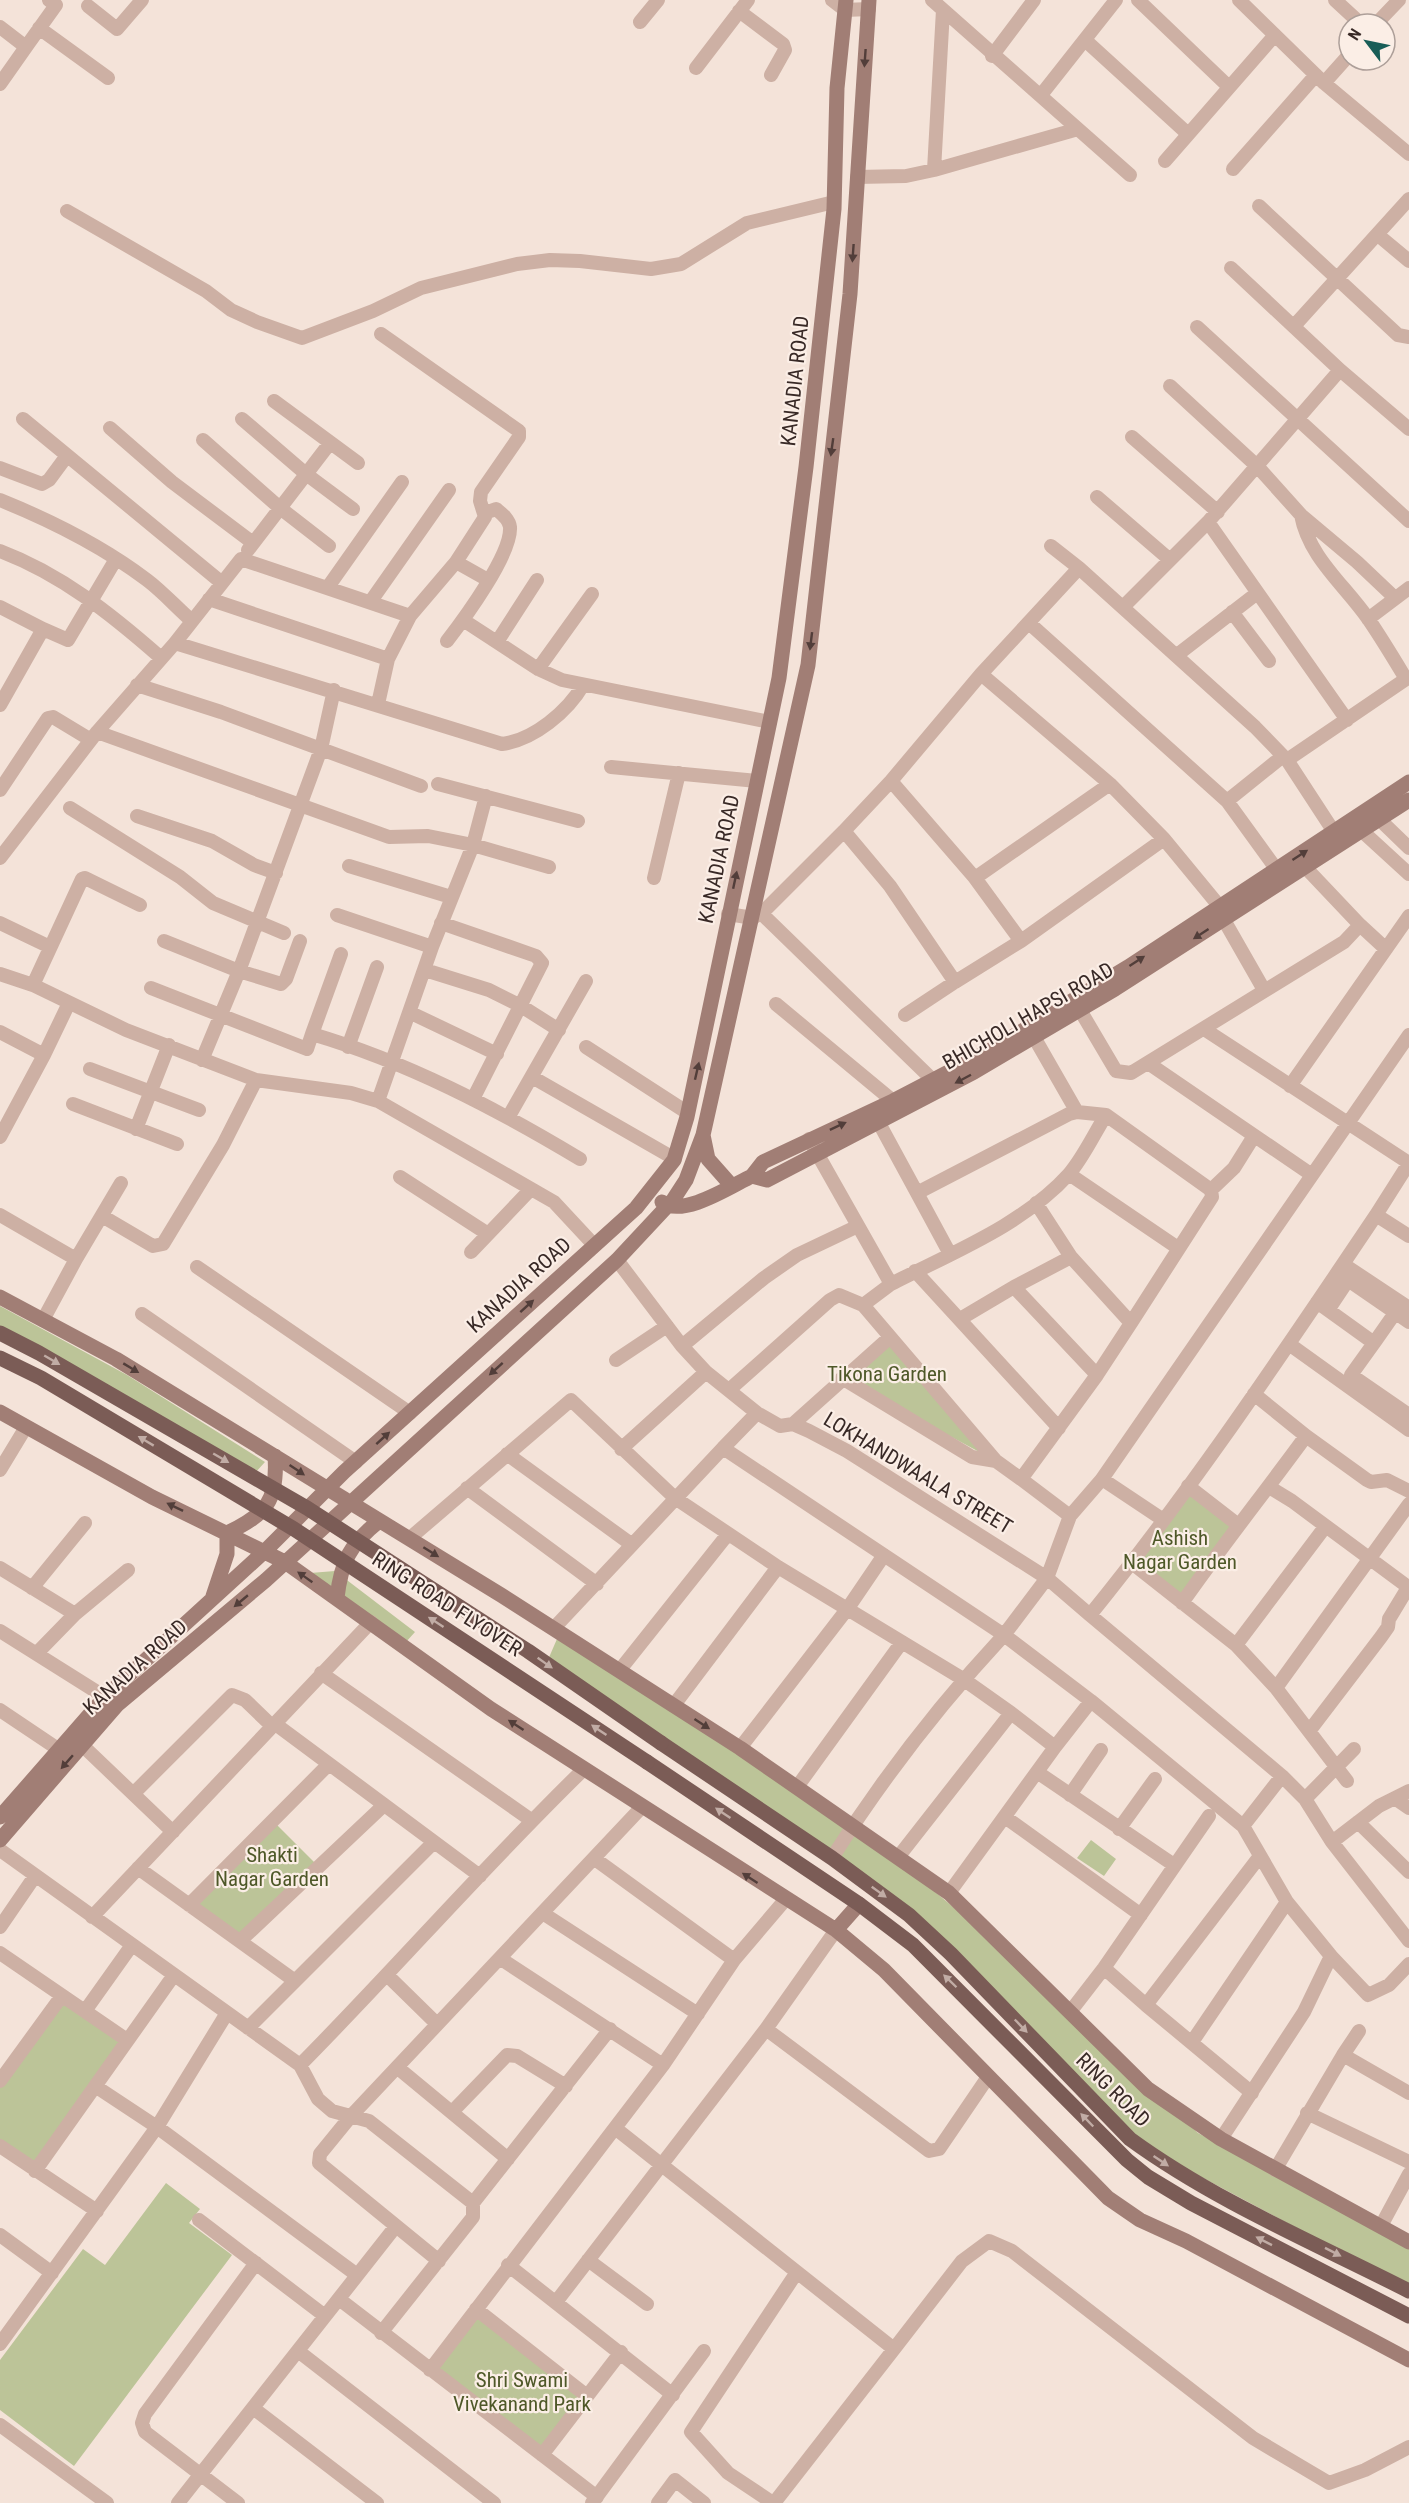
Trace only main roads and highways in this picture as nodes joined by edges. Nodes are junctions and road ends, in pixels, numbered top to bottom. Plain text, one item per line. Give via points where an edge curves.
1 (0, 1333) edge
2 (0, 1358) edge
3 (832, 1858) joint
4 (859, 1904) joint
5 (1409, 2291) edge
6 (1409, 2316) edge

1 -> 3 main road, RING ROAD FLYOVER, bridge via 307,1508 528,1651
4 -> 2 main road, RING ROAD FLYOVER, bridge via 294,1529 41,1378
3 -> 5 main road, RING ROAD via 903,1910 951,1954 1130,2139 1215,2193
6 -> 4 main road, RING ROAD via 1148,2177 913,1945

